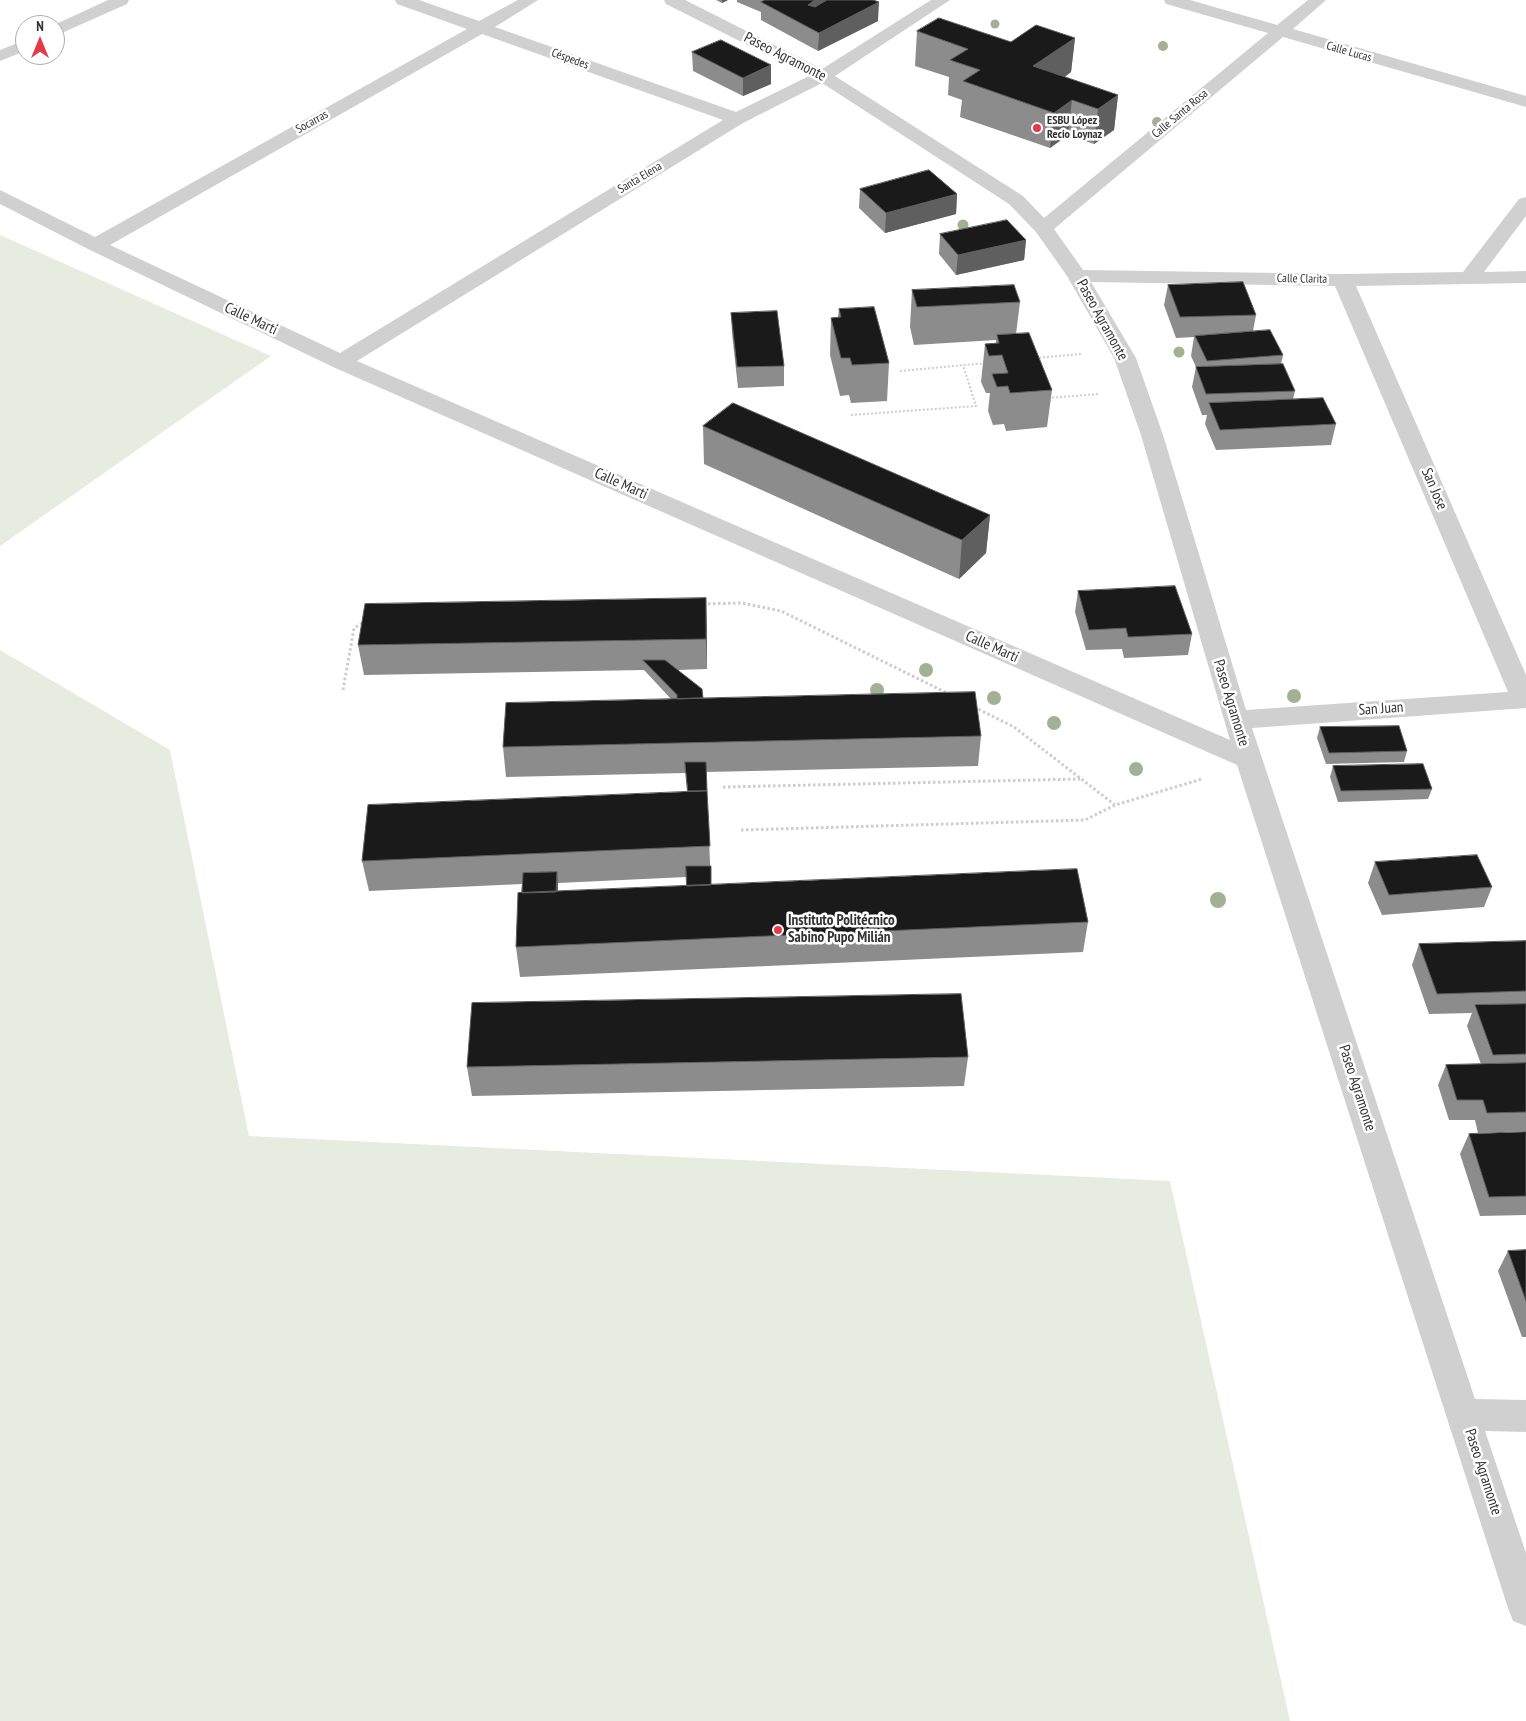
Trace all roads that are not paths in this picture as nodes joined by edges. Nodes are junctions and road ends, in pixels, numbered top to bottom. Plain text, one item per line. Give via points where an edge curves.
1 (121, 0) edge
2 (403, 0) edge
3 (530, 0) edge
4 (672, 0) edge
5 (942, 0) edge
6 (1172, 0) edge
7 (1318, 0) edge
8 (65, 26) edge
9 (479, 27) junction
10 (1278, 32) junction
11 (15, 49) edge
12 (0, 56) edge
13 (823, 76) junction
14 (1526, 102) edge
15 (737, 119) junction
16 (0, 196) edge
17 (1526, 203) edge
18 (1042, 228) junction
19 (95, 245) junction
20 (1077, 276) junction
21 (1470, 276) junction
22 (1526, 277) edge
23 (1343, 280) junction
24 (341, 362) junction
25 (1525, 699) edge
26 (1236, 720) junction
27 (1250, 766) junction
28 (1465, 1416) junction
29 (1526, 1416) edge
30 (1526, 1608) edge

1 - 8 street
2 - 9 street, Céspedes
3 - 9 street, Socarras
4 - 13 street, Paseo Agramonte
5 - 13 street, Santa Elena
6 - 10 street, Calle Lucas
7 - 10 street, Calle Santa Rosa
9 - 15 street, Céspedes
9 - 19 street, Socarras
10 - 14 street, Calle Lucas
10 - 18 street, Calle Santa Rosa
11 - 12 street
13 - 15 street, Santa Elena
13 - 18 street, Paseo Agramonte via 1016,200
15 - 24 street, Santa Elena
16 - 19 street, Calle Marti
17 - 21 street
18 - 20 street, Paseo Agramonte
19 - 24 street, Calle Marti
20 - 23 street, Calle Clarita
20 - 26 street, Paseo Agramonte via 1120,350 1155,444
21 - 22 street, Calle Clarita
21 - 23 street, Calle Clarita
23 - 25 street, San Jose
24 - 27 street, Calle Marti
25 - 26 street, San Juan
26 - 27 street, Paseo Agramonte
27 - 28 street, Paseo Agramonte
28 - 29 street
28 - 30 street, Paseo Agramonte

